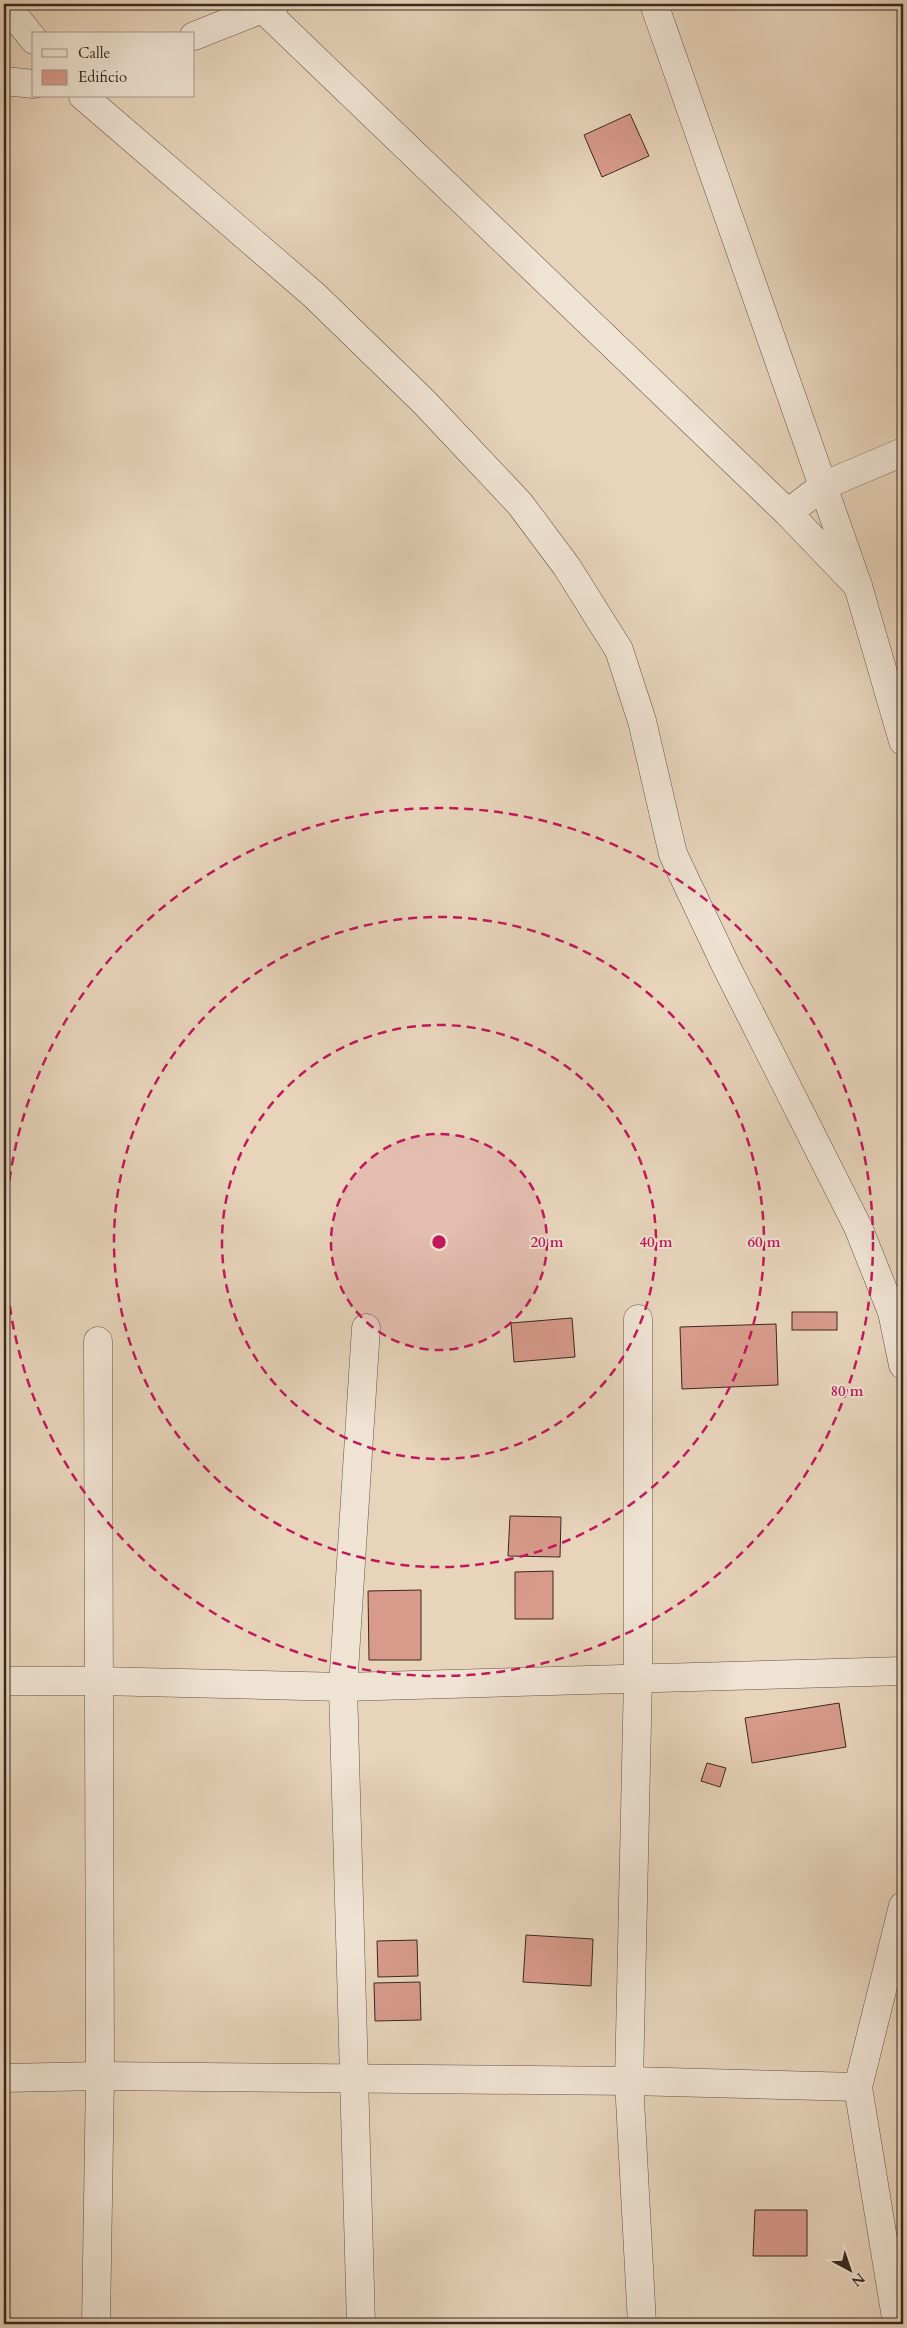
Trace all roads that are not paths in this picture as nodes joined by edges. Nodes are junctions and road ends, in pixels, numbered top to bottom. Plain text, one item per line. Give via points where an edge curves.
1 (5, 4) edge
2 (654, 4) edge
3 (268, 6) edge
4 (195, 36) edge
5 (32, 38) edge
6 (4, 81) edge
7 (32, 84) edge
8 (85, 98) edge
9 (903, 452) edge
10 (823, 486) junction
11 (788, 514) junction
12 (858, 586) junction
13 (903, 741) edge
14 (638, 1319) dead end
15 (366, 1328) dead end
16 (98, 1342) dead end
17 (903, 1365) edge
18 (903, 1671) edge
19 (638, 1677) junction
20 (99, 1680) junction
21 (4, 1681) edge
22 (343, 1687) junction
23 (903, 1906) edge
24 (100, 2076) junction
25 (4, 2078) edge
26 (354, 2079) junction
27 (629, 2081) junction
28 (858, 2087) junction
29 (96, 2324) edge
30 (361, 2324) edge
31 (642, 2324) edge
32 (897, 2324) edge

1 - 5 street
2 - 10 street
3 - 4 street
3 - 11 street
6 - 7 street
8 - 17 street via 314,295 424,402 520,504 567,567 619,650 642,721 674,854 726,966 858,1227 892,1312
9 - 10 street
10 - 11 street
10 - 12 street
11 - 12 street
12 - 13 street
14 - 19 street
15 - 22 street
16 - 20 street
18 - 19 street
19 - 22 street
19 - 27 street
20 - 21 street
20 - 22 street
20 - 24 street
22 - 26 street
23 - 28 street
24 - 25 street
24 - 26 street
24 - 29 street
26 - 27 street
26 - 30 street
27 - 28 street
27 - 31 street
28 - 32 street

